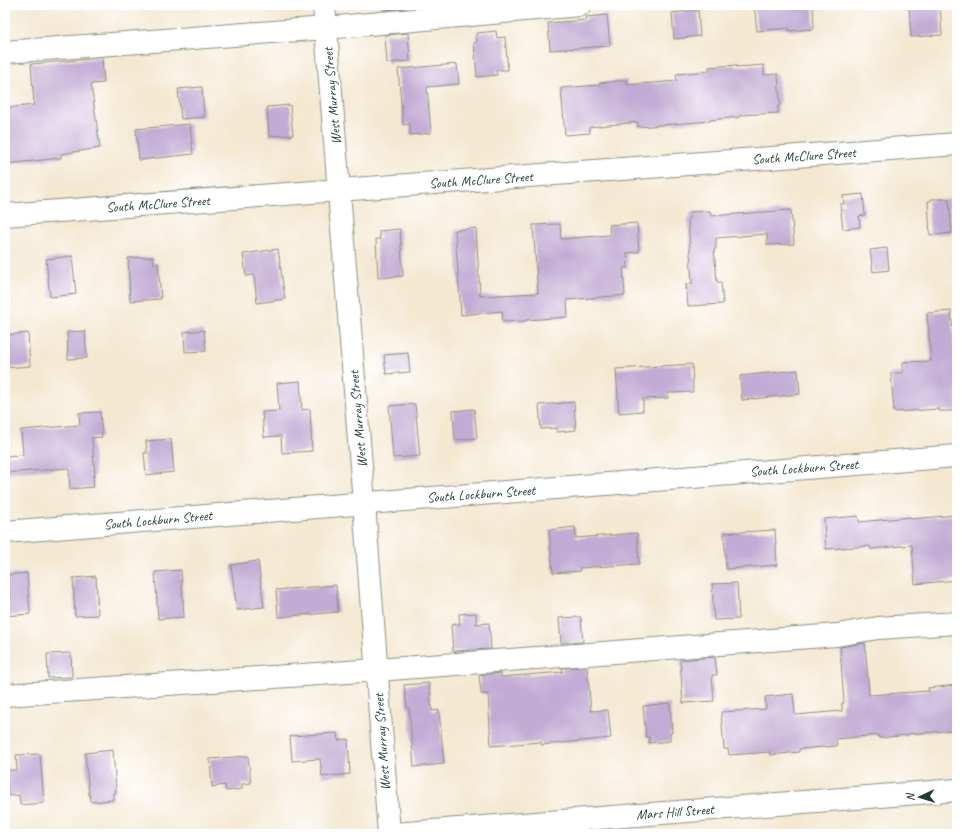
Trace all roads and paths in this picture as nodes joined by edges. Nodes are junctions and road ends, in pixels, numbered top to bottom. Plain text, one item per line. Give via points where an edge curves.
1 (324, 5) edge
2 (580, 5) edge
3 (326, 28) junction
4 (5, 52) edge
5 (957, 144) edge
6 (339, 190) junction
7 (5, 215) edge
8 (957, 456) edge
9 (364, 503) junction
10 (5, 532) edge
11 (957, 623) edge
12 (377, 670) junction
13 (5, 695) edge
14 (957, 790) edge
15 (389, 834) edge
16 (394, 834) edge

1 - 3 street, West Murray Street
2 - 3 street
3 - 4 street
3 - 6 street, West Murray Street
5 - 6 street, South McClure Street
6 - 7 street, South McClure Street
6 - 9 street, West Murray Street
8 - 9 street, South Lockburn Street
9 - 10 street, South Lockburn Street
9 - 12 street, West Murray Street
11 - 12 street via 878,628 838,635
12 - 13 street
12 - 15 street, West Murray Street
14 - 16 street, Mars Hill Street

